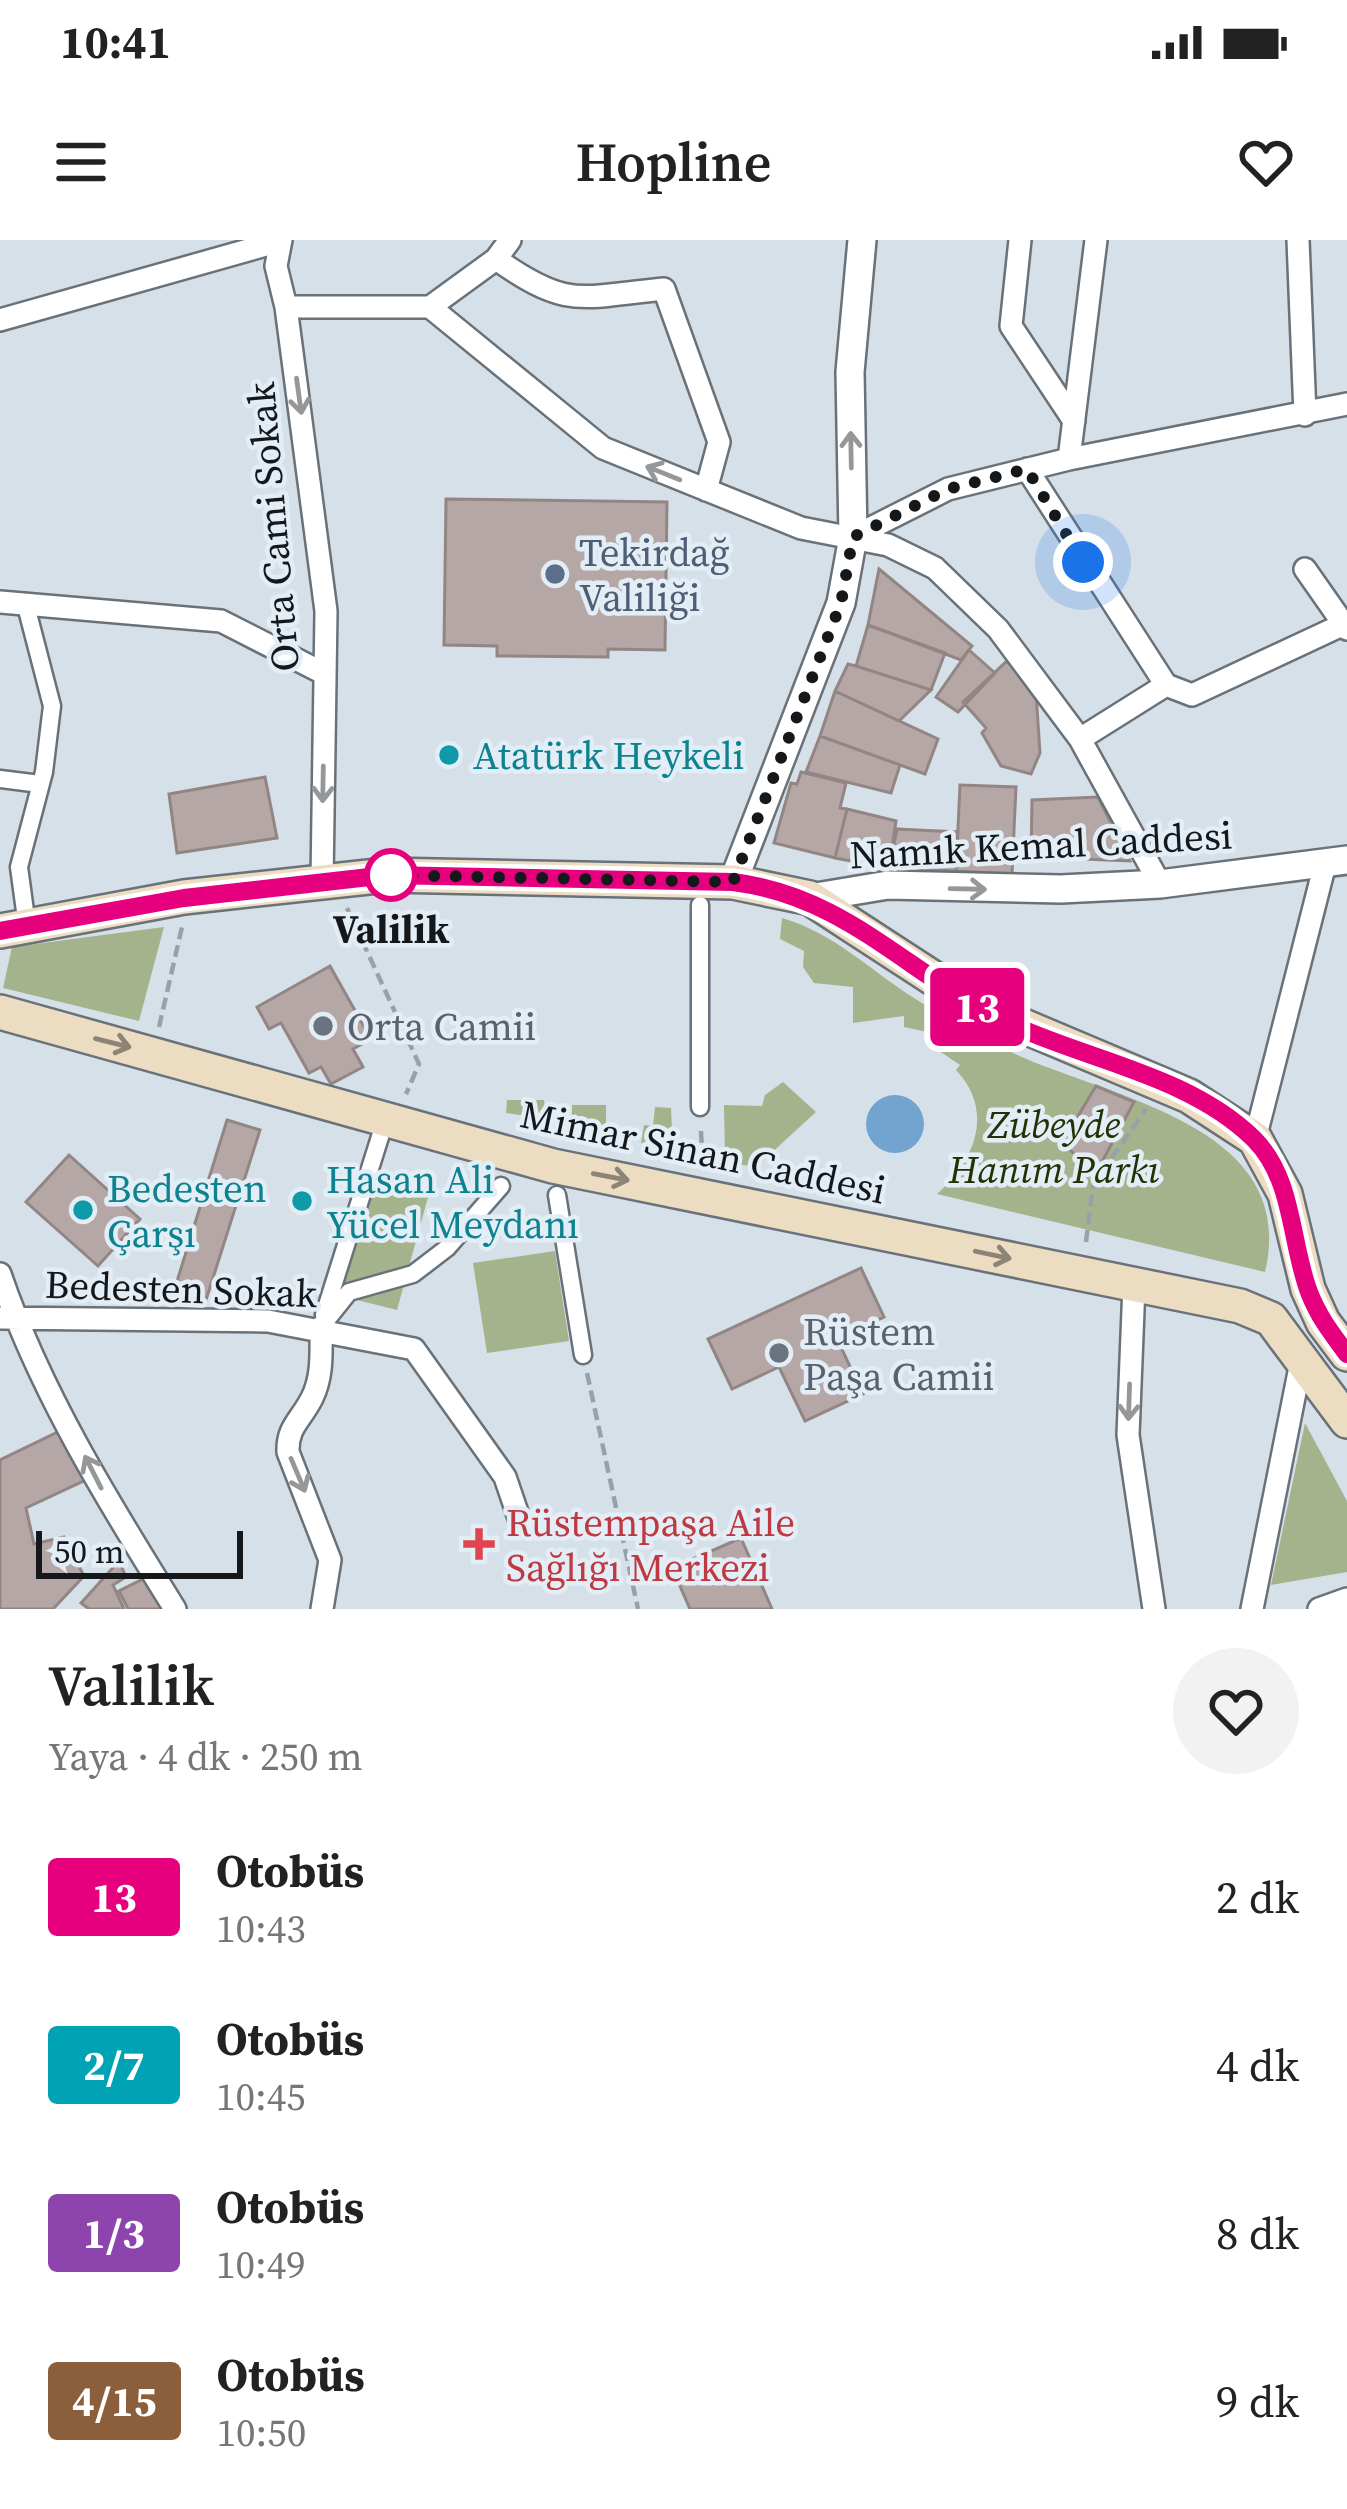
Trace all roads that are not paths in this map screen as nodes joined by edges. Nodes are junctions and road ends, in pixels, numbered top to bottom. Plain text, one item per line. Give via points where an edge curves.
1 (281, 240) edge
2 (510, 240) edge
3 (862, 240) edge
4 (1020, 240) edge
5 (1096, 240) edge
6 (1298, 240) edge
7 (496, 259) junction
8 (286, 307) junction
9 (430, 308) junction
10 (0, 320) edge
11 (1347, 404) edge
12 (1305, 415) junction
13 (1073, 421) junction
14 (1069, 459) junction
15 (1027, 469) junction
16 (706, 490) junction
17 (853, 537) junction
18 (1305, 569) dead end
19 (0, 602) edge
20 (26, 602) junction
21 (1344, 627) edge
22 (325, 674) junction
23 (1166, 685) junction
24 (1080, 739) junction
25 (0, 779) edge
26 (40, 784) junction
27 (1336, 862) edge
28 (733, 882) junction
29 (1160, 884) junction
30 (333, 892) junction
31 (810, 898) junction
32 (700, 905) dead end
33 (13, 928) edge
34 (0, 1012) edge
35 (700, 1107) dead end
36 (385, 1121) junction
37 (1255, 1139) junction
38 (501, 1186) dead end
39 (557, 1195) dead end
40 (0, 1274) edge
41 (1134, 1285) junction
42 (7, 1318) edge
43 (321, 1328) junction
44 (1347, 1354) edge
45 (583, 1355) road end
46 (1302, 1357) junction
47 (1347, 1421) edge
48 (521, 1524) dead end
49 (1347, 1599) edge
50 (175, 1609) edge
51 (322, 1609) edge
52 (1154, 1609) edge
53 (1252, 1609) edge
54 (1319, 1609) edge

1 - 8 street, Orta Cami Sokak via 276,266
1 - 10 street
2 - 7 street
17 -> 3 street via 850,372
4 - 13 street via 1011,326
5 - 13 street
6 - 12 street
7 - 9 street
7 - 16 street via 541,291 568,298 664,289 719,442
8 - 9 street
8 -> 22 street, Orta Cami Sokak via 326,611
16 -> 9 street via 603,448
11 - 12 street
12 - 14 street
13 - 14 street
14 - 15 street
15 - 17 street via 948,489
15 - 23 street
16 - 17 street via 801,528
17 - 24 street via 935,568 998,629
17 - 28 street via 841,603
18 - 21 street
19 - 20 street
20 - 22 street via 221,621
20 - 26 street via 52,706
21 - 23 street via 1192,695
22 -> 30 street, Orta Cami Sokak
23 - 24 street
24 - 29 street
25 - 26 street
26 - 33 street
27 - 29 street, Namık Kemal Caddesi
27 - 37 street
28 - 30 main road via 504,874
28 - 31 main road
31 -> 29 street, Namık Kemal Caddesi via 887,886
30 - 33 main road via 184,898
31 - 37 main road via 976,1006 1162,1083
32 - 35 street
34 -> 36 main road, Mimar Sinan Caddesi
36 -> 41 main road, Mimar Sinan Caddesi via 553,1166
36 - 43 street
37 - 44 main road via 1285,1194 1308,1289
38 - 43 street via 447,1248 413,1274 349,1292
39 - 45 street
40 - 42 street
41 - 46 main road, Mimar Sinan Caddesi via 1271,1319
41 -> 52 street via 1128,1435
42 - 43 street, Bedesten Sokak
50 -> 42 street
43 - 48 street, Bedesten Sokak via 414,1349 505,1477
43 -> 51 street via 313,1397 287,1434 330,1560
46 - 47 main road, Mimar Sinan Caddesi
46 - 53 street
49 - 54 street

